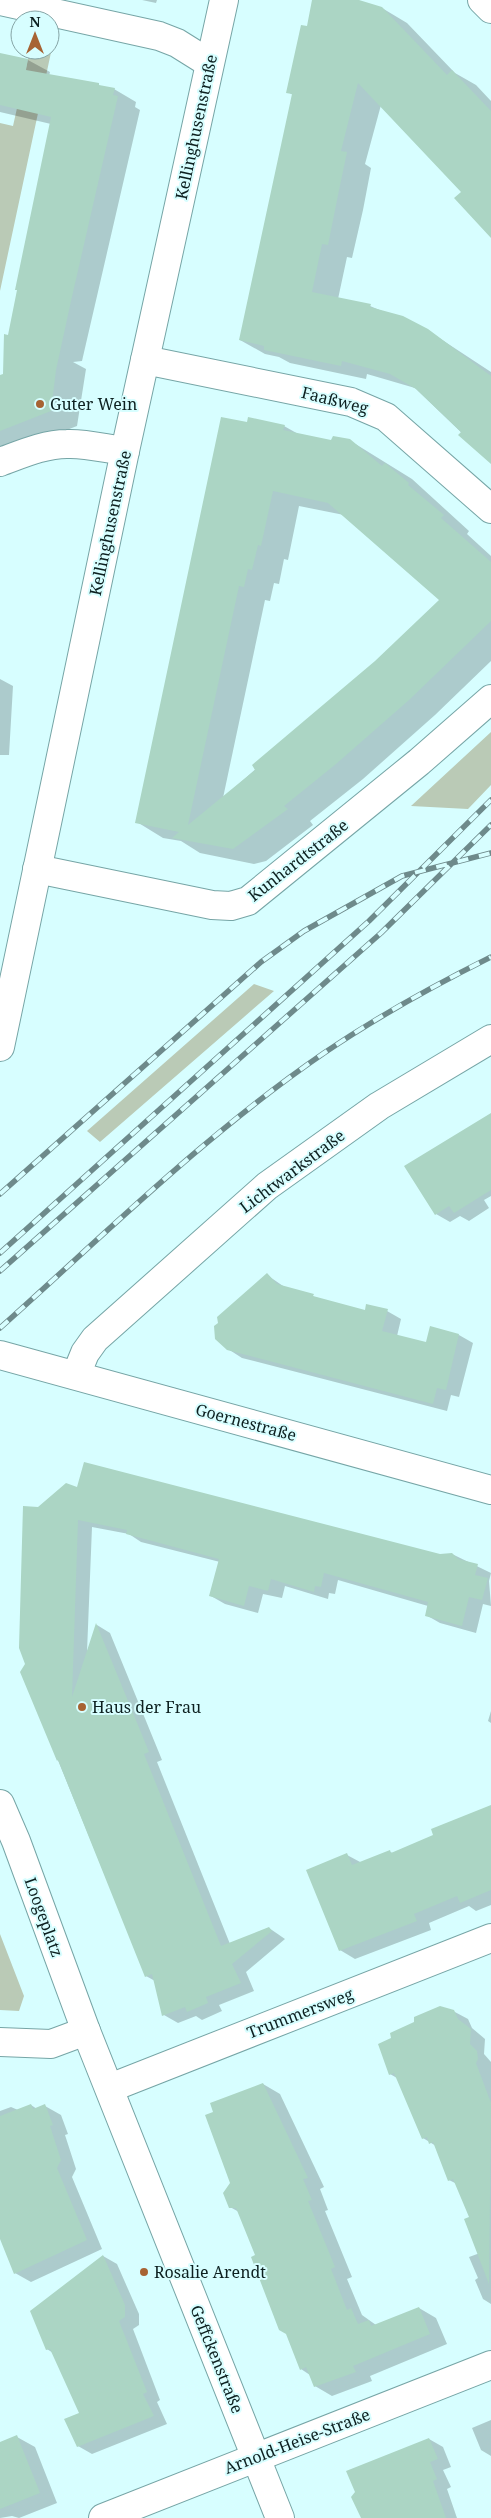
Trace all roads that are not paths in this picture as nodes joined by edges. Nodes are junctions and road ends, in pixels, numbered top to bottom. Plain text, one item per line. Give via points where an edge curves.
1 (224, 0) edge
2 (482, 0) edge
3 (0, 1) edge
4 (491, 9) edge
5 (210, 63) junction
6 (145, 360) junction
7 (125, 452) junction
8 (0, 462) edge
9 (491, 509) edge
10 (491, 699) edge
11 (37, 869) junction
12 (491, 1039) edge
13 (0, 1047) edge
14 (0, 1356) edge
15 (76, 1376) junction
16 (491, 1490) edge
17 (0, 1804) edge
18 (488, 1947) edge
19 (86, 2031) junction
20 (0, 2042) edge
21 (110, 2088) junction
22 (491, 2365) edge
23 (256, 2457) junction
24 (102, 2518) edge
25 (280, 2518) edge

1 - 5 street, Kellinghusenstraße
2 - 4 street
3 - 5 street via 159,36 178,43
5 - 6 street, Kellinghusenstraße
6 - 7 street, Kellinghusenstraße
6 - 9 street, Faaßweg via 352,402 375,410
7 - 8 street via 69,444 41,448
7 - 11 street, Kellinghusenstraße
10 - 11 street, Kunhardtstraße via 412,768 248,901 231,906 212,905
11 - 13 street, Kellinghusenstraße
12 - 15 street, Lichtwarkstraße via 380,1106 267,1186 95,1339 84,1353
14 - 15 street, Goernestraße
15 - 16 street, Goernestraße
17 - 19 street, Loogeplatz
18 - 21 street, Trummersweg
19 - 20 street via 51,2044
19 - 21 street, Loogeplatz
21 - 23 street, Geffckenstraße
22 - 23 street, Arnold-Heise-Straße
23 - 24 street, Arnold-Heise-Straße
23 - 25 street, Geffckenstraße

